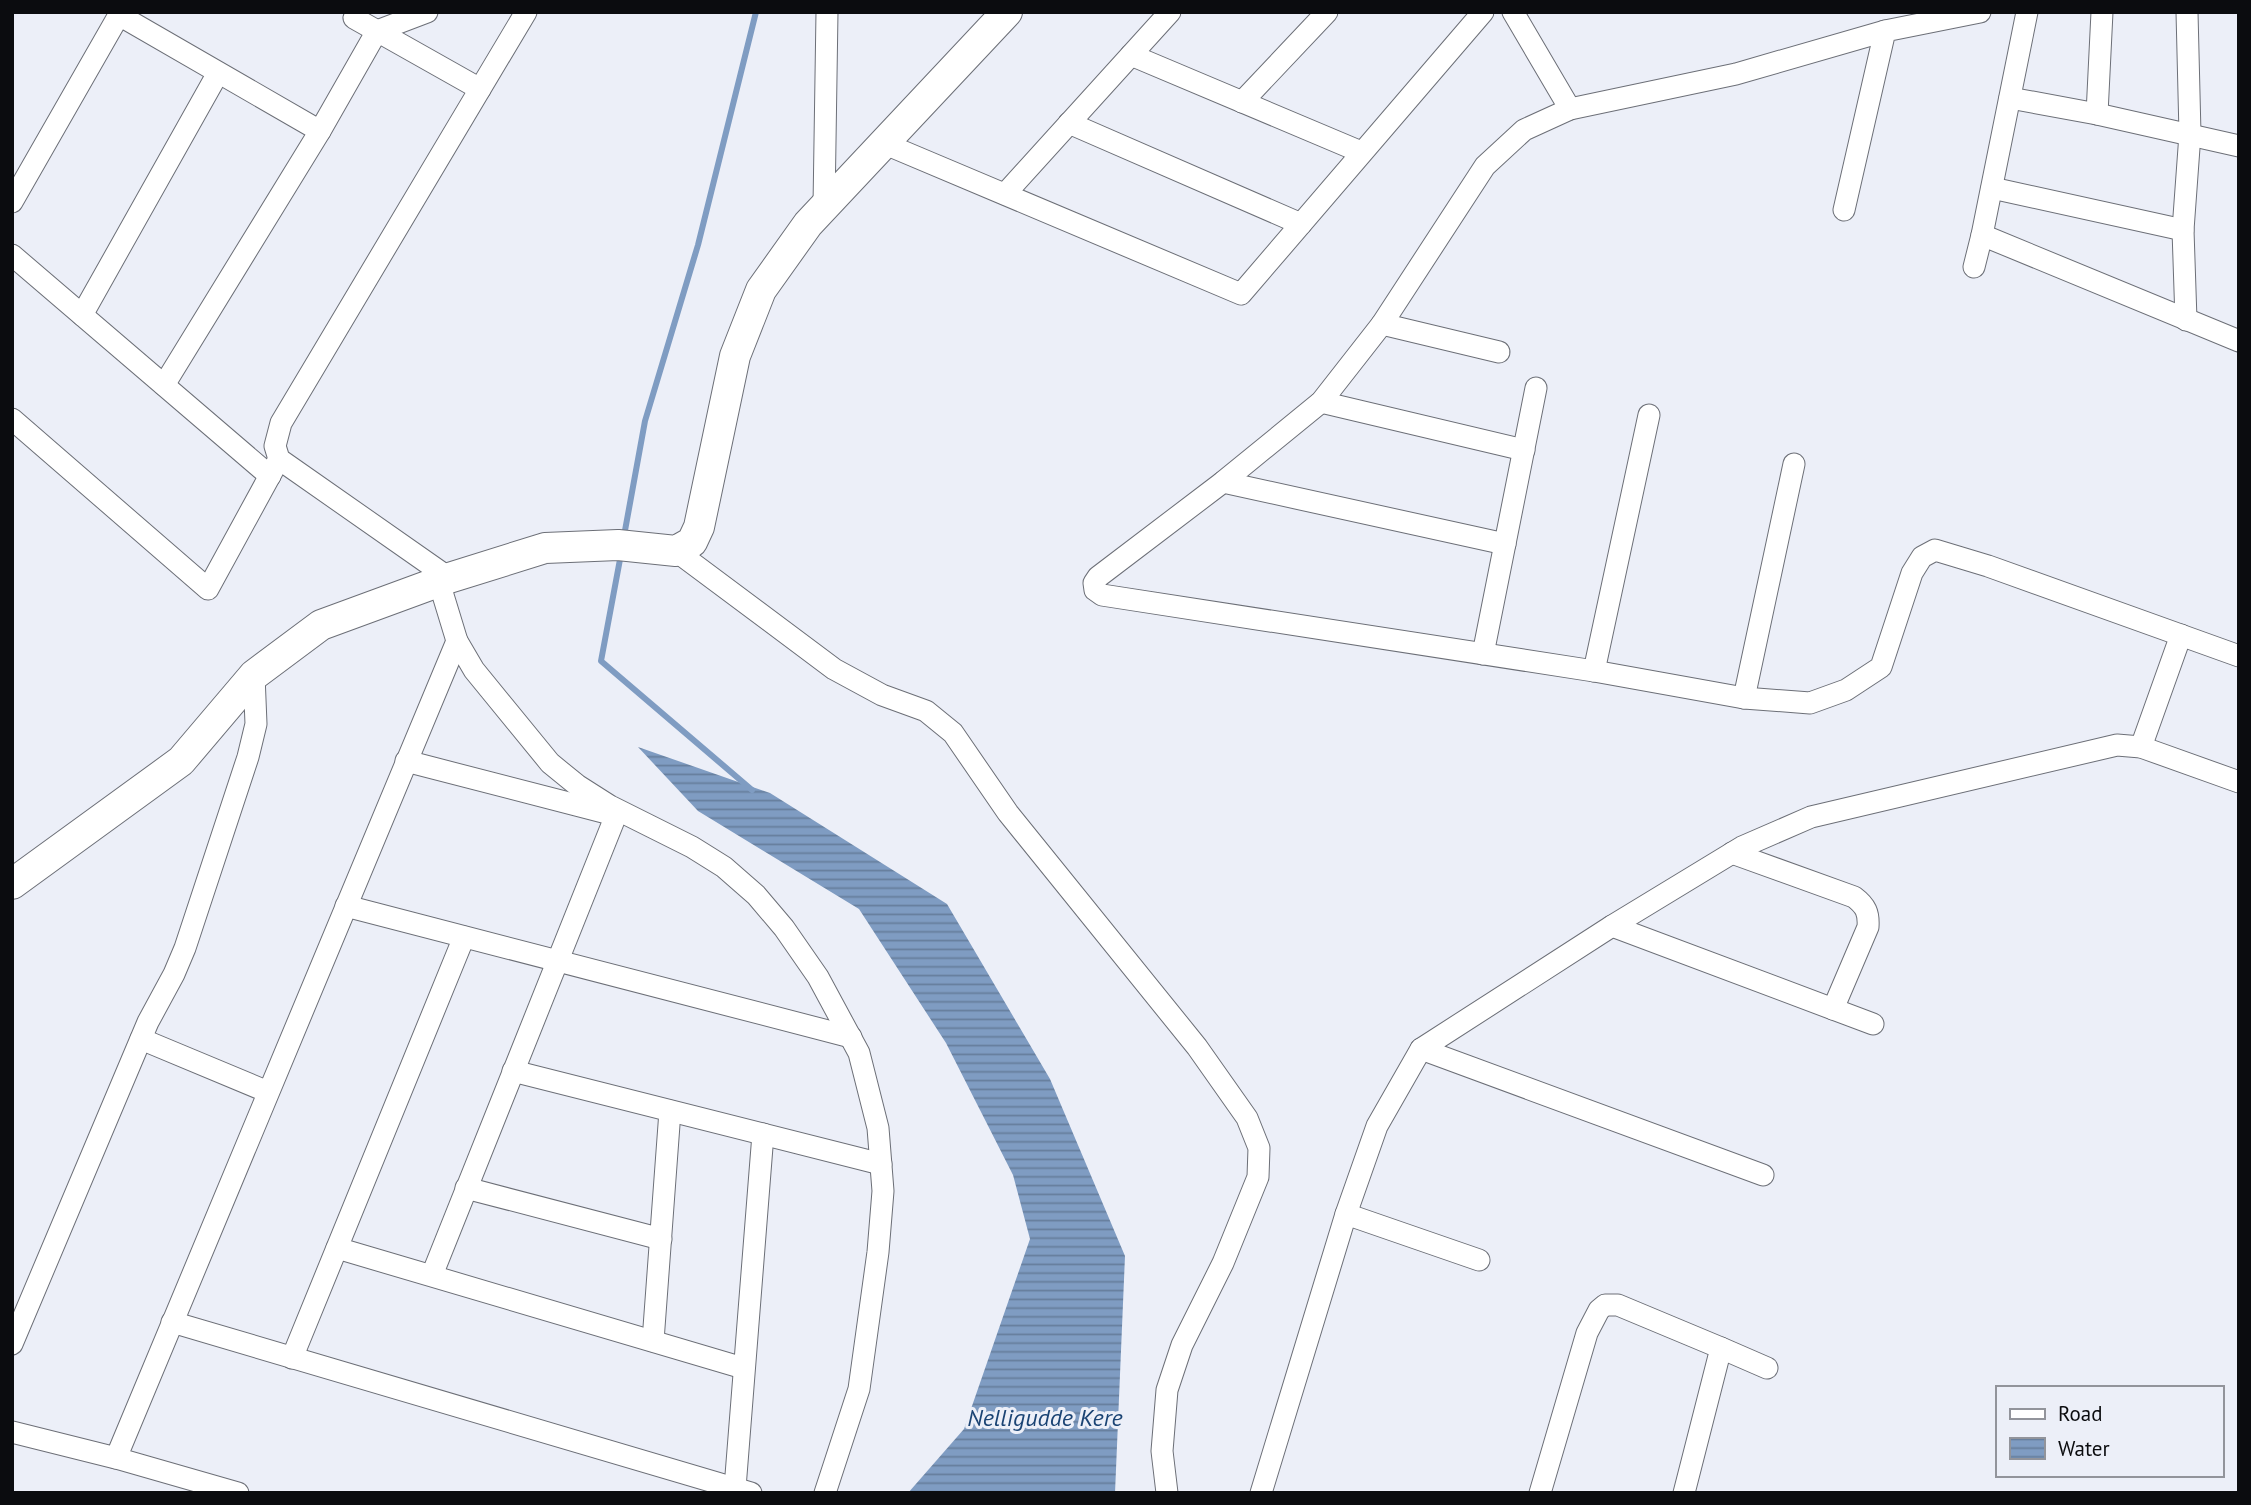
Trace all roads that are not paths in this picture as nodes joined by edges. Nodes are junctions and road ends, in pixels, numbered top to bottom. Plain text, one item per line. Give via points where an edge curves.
1 (427, 12) edge
2 (526, 12) edge
3 (827, 12) edge
4 (1007, 12) edge
5 (1170, 12) edge
6 (1326, 12) edge
7 (1483, 12) edge
8 (1513, 12) edge
9 (1980, 12) edge
10 (2026, 12) edge
11 (2102, 12) edge
12 (2188, 12) edge
13 (367, 20) edge
14 (1885, 31) junction
15 (1130, 55) junction
16 (218, 73) junction
17 (480, 89) junction
18 (2010, 98) junction
19 (1242, 102) junction
20 (1570, 109) junction
21 (2097, 114) junction
22 (1069, 123) junction
23 (320, 131) junction
24 (2190, 134) junction
25 (883, 142) junction
26 (2239, 146) edge
27 (1361, 152) junction
28 (1992, 188) junction
29 (1005, 194) junction
30 (12, 202) edge
31 (824, 206) junction
32 (1844, 210) dead end
33 (1301, 224) junction
34 (2183, 230) junction
35 (1982, 235) junction
36 (12, 255) edge
37 (1974, 267) dead end
38 (82, 315) junction
39 (2186, 320) junction
40 (1382, 324) junction
41 (2239, 341) edge
42 (1499, 352) dead end
43 (164, 384) junction
44 (1536, 388) dead end
45 (1321, 402) junction
46 (1649, 415) dead end
47 (12, 419) edge
48 (1524, 450) junction
49 (1794, 464) dead end
50 (275, 468) junction
51 (1223, 482) junction
52 (1505, 544) junction
53 (676, 551) junction
54 (444, 580) junction
55 (2181, 635) junction
56 (457, 641) junction
57 (1483, 654) junction
58 (2239, 656) edge
59 (1594, 671) junction
60 (254, 675) junction
61 (1744, 698) junction
62 (2141, 747) junction
63 (407, 761) junction
64 (2239, 782) edge
65 (616, 815) junction
66 (649, 824) junction
67 (1732, 853) junction
68 (12, 884) edge
69 (346, 906) junction
70 (1612, 926) junction
71 (464, 937) junction
72 (557, 960) junction
73 (1833, 1009) junction
74 (1873, 1024) dead end
75 (851, 1037) junction
76 (141, 1040) junction
77 (1421, 1049) junction
78 (513, 1071) junction
79 (268, 1092) junction
80 (670, 1111) junction
81 (763, 1134) junction
82 (881, 1164) junction
83 (1763, 1175) dead end
84 (466, 1188) junction
85 (1346, 1214) junction
86 (661, 1239) junction
87 (337, 1248) junction
88 (1479, 1260) dead end
89 (432, 1275) junction
90 (172, 1322) junction
91 (653, 1341) junction
92 (12, 1344) edge
93 (1721, 1348) junction
94 (292, 1358) junction
95 (743, 1368) junction
96 (1767, 1368) dead end
97 (12, 1432) edge
98 (116, 1458) junction
99 (743, 1490) edge
100 (239, 1493) edge
101 (825, 1493) edge
102 (1167, 1493) edge
103 (1261, 1493) edge
104 (1540, 1493) edge
105 (1684, 1493) edge

1 - 13 street
2 - 17 street
3 - 31 street
4 - 25 street
5 - 15 street
6 - 19 street
7 - 27 street
8 - 20 street
9 - 14 street
10 - 18 street
11 - 21 street
12 - 24 street
13 - 17 street
13 - 23 street
14 - 20 street via 1736,74
14 - 32 street
15 - 19 street
15 - 22 street
16 - 23 street
16 - 30 street via 119,15
16 - 38 street
17 - 50 street via 281,423
18 - 21 street
18 - 28 street
19 - 27 street
20 - 40 street via 1524,130 1485,166
21 - 24 street
22 - 29 street
22 - 33 street
23 - 43 street
24 - 26 street
24 - 34 street
25 - 29 street
25 - 31 street
27 - 33 street
28 - 34 street
28 - 35 street
29 - 33 street via 1241,294
31 - 53 street via 761,290 735,356 699,527 692,542
34 - 39 street
35 - 37 street
35 - 39 street
36 - 38 street
38 - 43 street
39 - 41 street
40 - 42 street
40 - 45 street
43 - 50 street
44 - 48 street
45 - 48 street
45 - 51 street
46 - 59 street
47 - 50 street via 208,589
48 - 52 street
49 - 61 street
50 - 54 street
51 - 52 street
51 - 57 street via 1098,577 1095,590 1102,595
52 - 57 street
53 - 54 street via 618,545 545,548
53 - 102 street via 834,669 882,695 926,711 953,733 1008,813 1198,1047 1247,1118 1259,1148 1258,1177 1223,1264 1182,1345 1167,1390 1162,1451
54 - 56 street
54 - 60 street via 321,625
55 - 58 street
55 - 61 street via 1935,550 1922,557 1912,573 1881,667 1846,690 1810,703
55 - 62 street
56 - 63 street
56 - 66 street via 474,670 550,763 610,806
57 - 59 street
59 - 61 street
60 - 68 street via 181,761
60 - 76 street via 256,724 248,757 185,948
62 - 64 street
62 - 67 street via 2117,745 1811,817
63 - 65 street
63 - 69 street
65 - 66 street
65 - 72 street
66 - 75 street via 724,867 756,895 818,976
67 - 70 street
67 - 73 street via 1864,904 1868,927
69 - 71 street
69 - 79 street
70 - 73 street
70 - 77 street
71 - 72 street
71 - 87 street
72 - 75 street
72 - 78 street
73 - 74 street
75 - 82 street via 870,1092
76 - 79 street
76 - 92 street
77 - 83 street
77 - 85 street via 1377,1126
78 - 80 street
78 - 84 street
79 - 90 street
80 - 81 street
80 - 86 street
81 - 82 street
81 - 95 street
82 - 101 street via 878,1252 859,1389
84 - 86 street
84 - 89 street
85 - 88 street
85 - 103 street
86 - 91 street
87 - 89 street
87 - 94 street
89 - 91 street
90 - 94 street
90 - 98 street
91 - 95 street
93 - 96 street
93 - 104 street via 1618,1305 1605,1304 1587,1333
93 - 105 street
94 - 99 street
95 - 99 street
97 - 98 street
98 - 100 street

